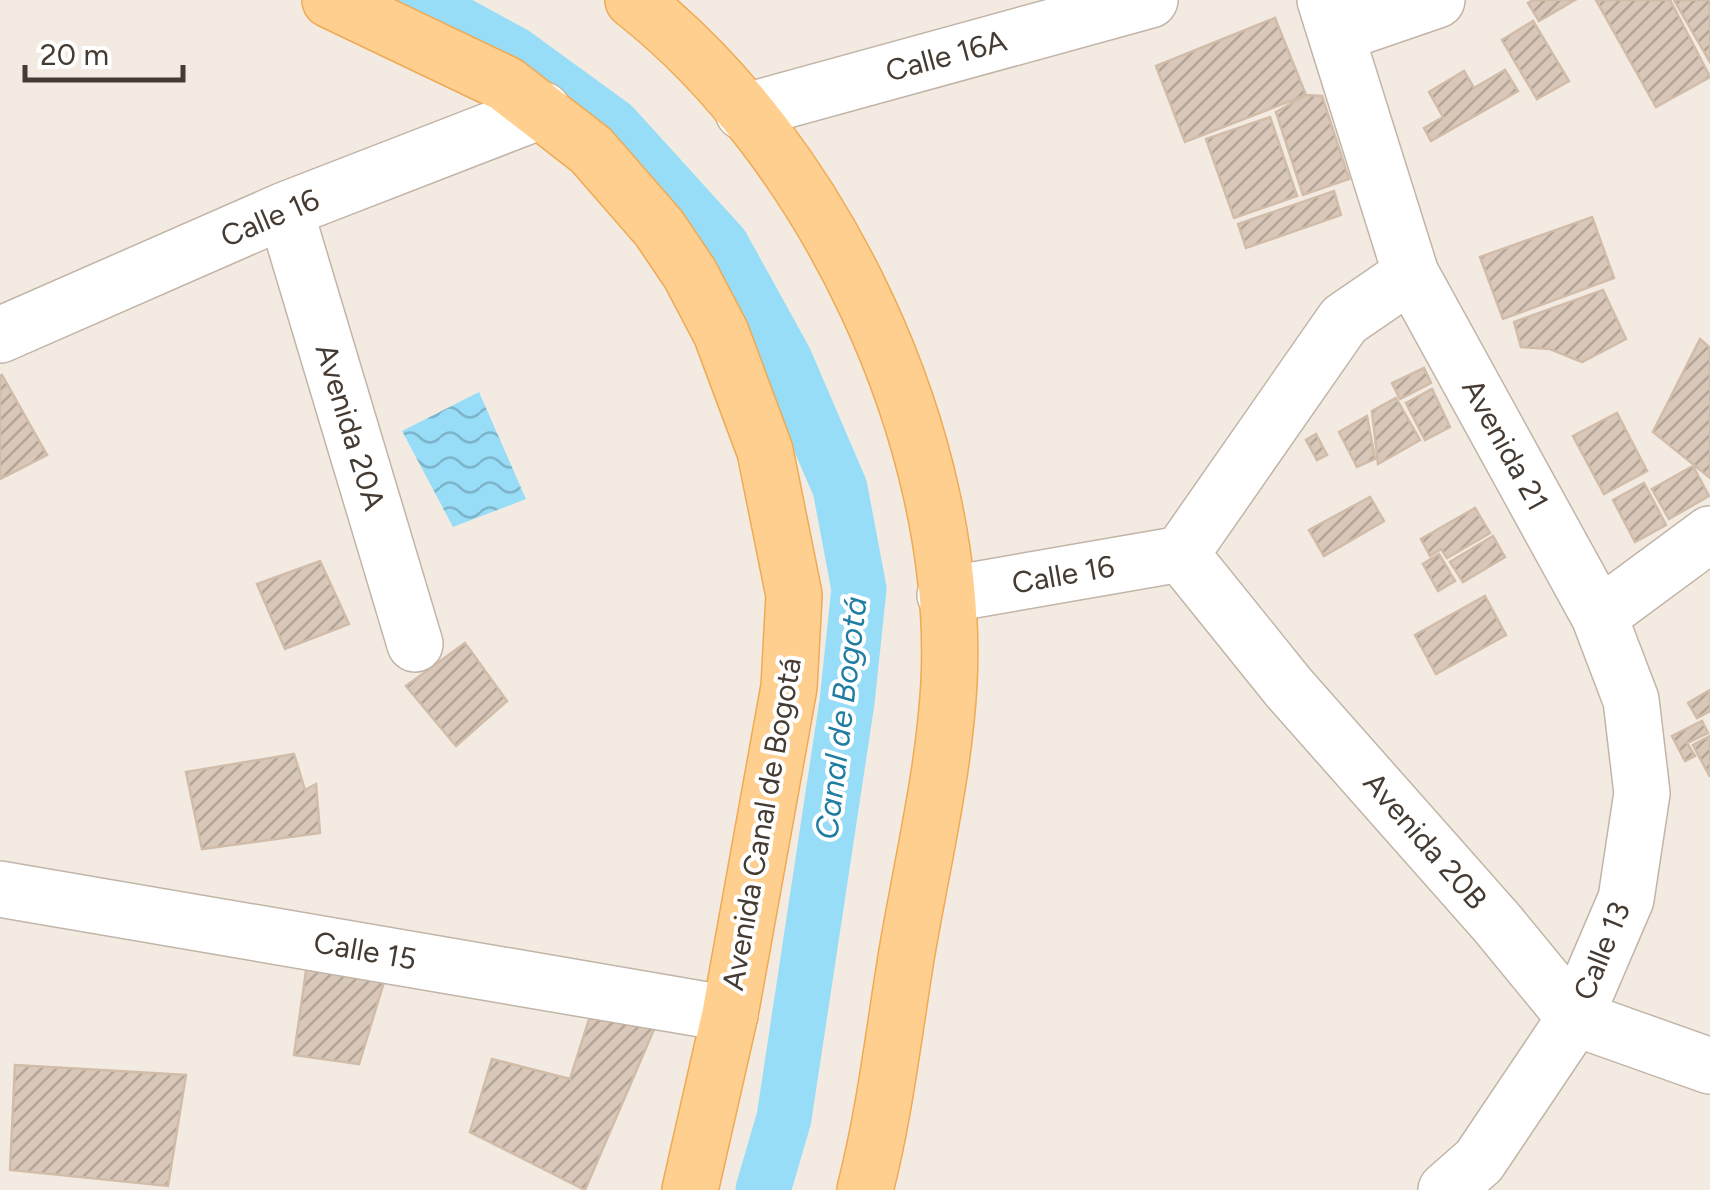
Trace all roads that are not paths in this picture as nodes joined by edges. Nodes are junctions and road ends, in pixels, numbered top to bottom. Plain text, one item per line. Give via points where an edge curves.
1 (330, 0) edge
2 (633, 0) edge
3 (1150, 0) edge
4 (1437, 0) edge
5 (1331, 17) edge
6 (543, 110) junction
7 (742, 112) junction
8 (285, 210) junction
9 (1411, 274) junction
10 (0, 335) edge
11 (1710, 534) edge
12 (1181, 554) junction
13 (945, 596) junction
14 (1599, 616) junction
15 (415, 644) dead end
16 (0, 888) edge
17 (730, 1014) junction
18 (1575, 1018) junction
19 (1710, 1066) edge
20 (878, 1180) edge
21 (1479, 1180) edge
22 (690, 1190) edge

1 - 6 main road, Avenida Canal de Bogotá via 506,84
2 - 7 main road via 701,60
3 - 7 street, Calle 16A
4 - 5 street
5 - 9 street, Avenida 21
6 - 8 street, Calle 16
6 - 17 main road, Avenida Canal de Bogotá via 592,150 690,274 747,396 784,535 794,596 790,686
7 - 13 main road via 827,225 882,339 923,468
8 - 10 street, Calle 16
8 - 15 street, Avenida 20A
9 - 12 street via 1344,320
9 - 14 street, Avenida 21
11 - 14 street
12 - 13 street, Calle 16
12 - 18 street, Avenida 20B
13 - 20 main road via 949,683 943,736
14 - 18 street, Calle 13 via 1630,700 1642,792 1626,900
16 - 17 street, Calle 15
17 - 22 main road, Avenida Canal de Bogotá
18 - 19 street
18 - 21 street, Calle 13

